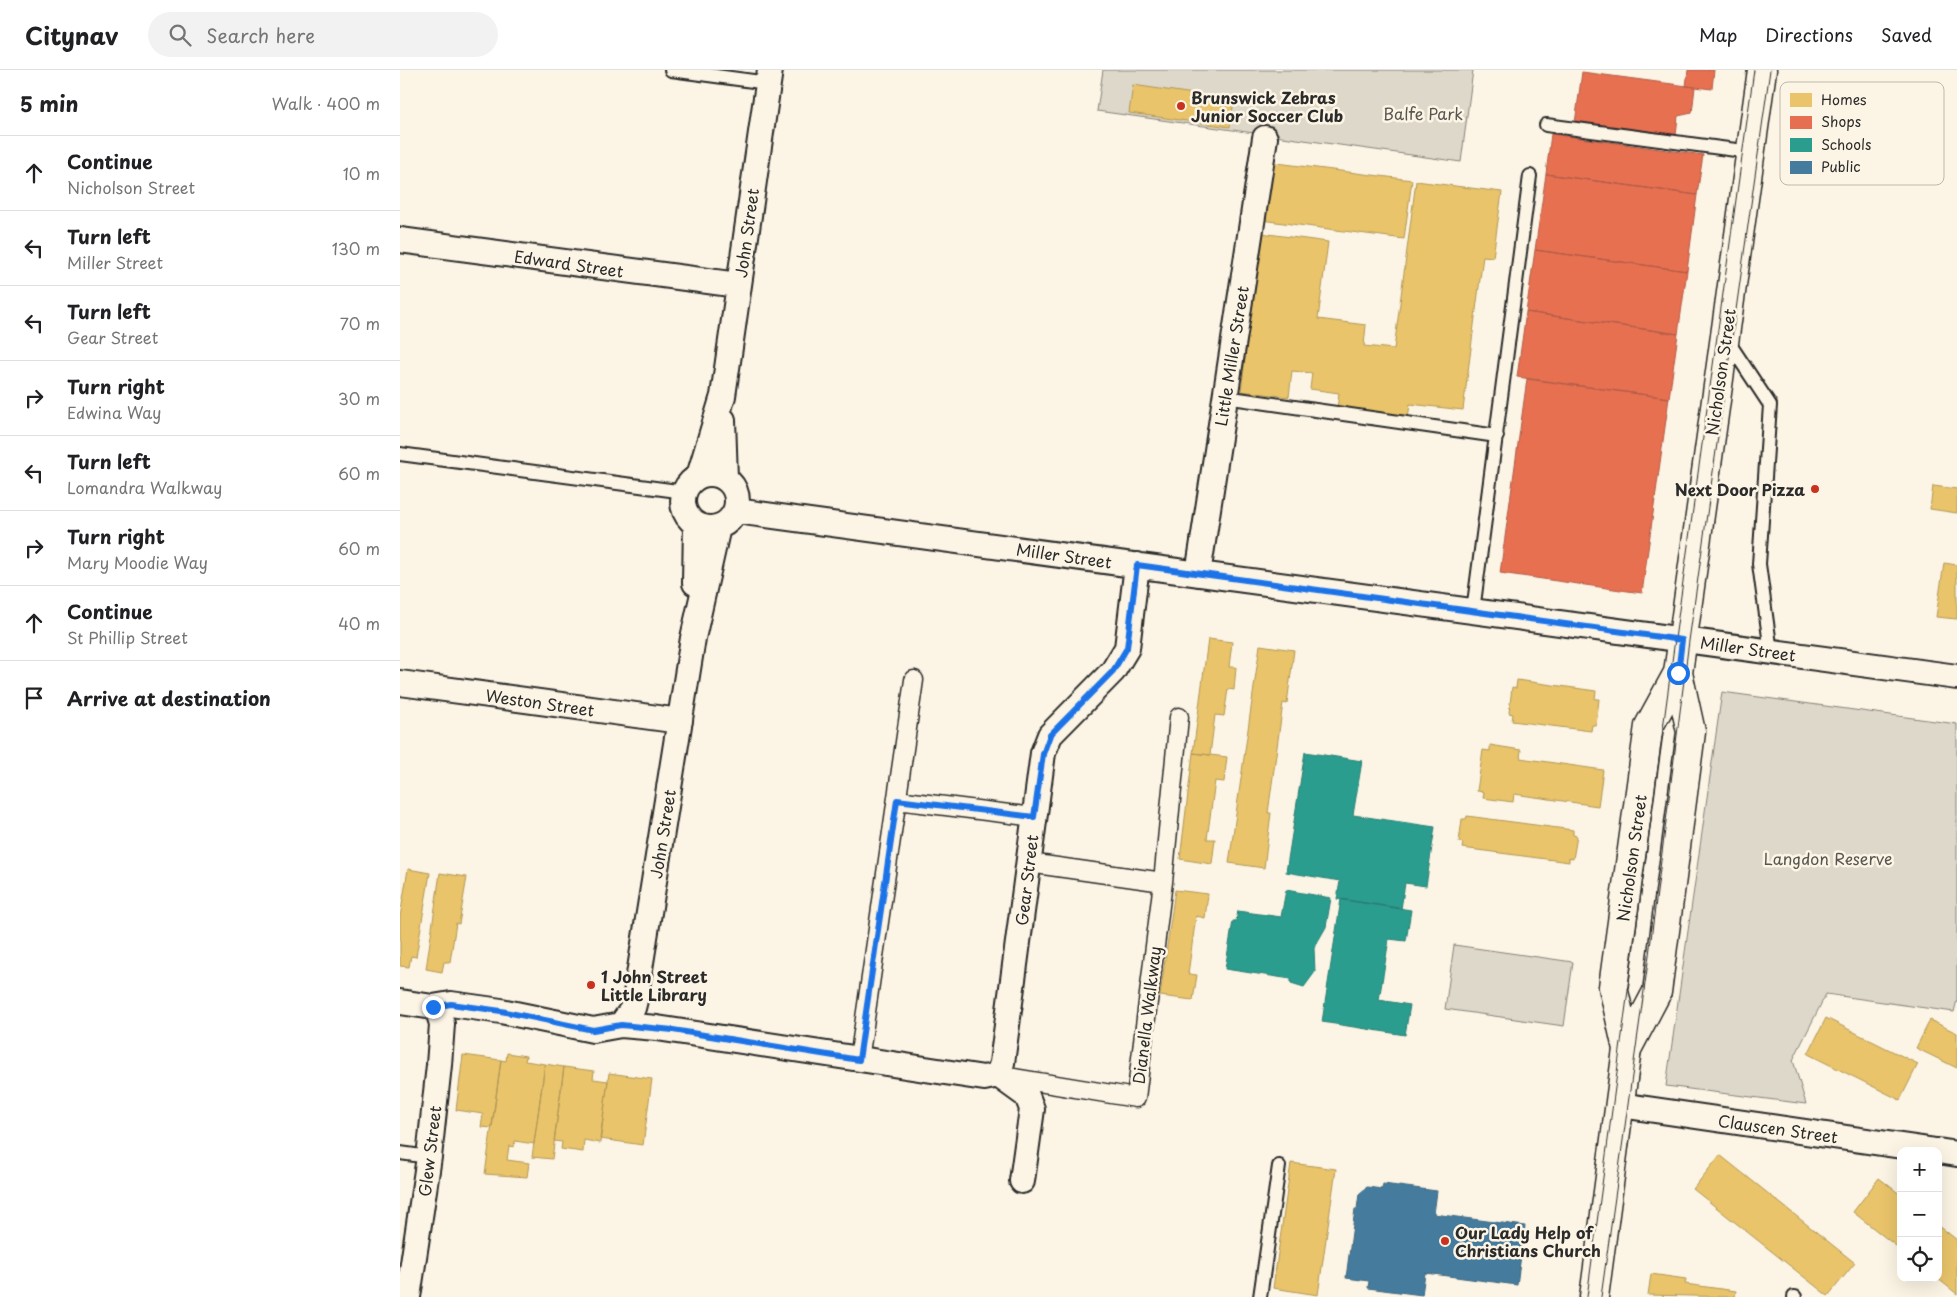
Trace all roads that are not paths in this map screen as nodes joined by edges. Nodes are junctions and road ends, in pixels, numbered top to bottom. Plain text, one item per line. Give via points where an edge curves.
1 (671, 70) edge
2 (1762, 70) edge
3 (769, 77) edge
4 (1546, 125) dead end
5 (1265, 138) dead end
6 (1751, 152) junction
7 (1530, 176) dead end
8 (400, 240) edge
9 (738, 285) junction
10 (1724, 336) junction
11 (723, 396) junction
12 (1225, 398) junction
13 (1497, 436) junction
14 (400, 454) edge
15 (724, 478) junction
16 (692, 484) junction
17 (736, 511) junction
18 (707, 525) junction
19 (1137, 565) junction
20 (1198, 574) junction
21 (1473, 611) junction
22 (1682, 640) junction
23 (1771, 652) junction
24 (1678, 673) junction
25 (1957, 677) edge
26 (914, 680) dead end
27 (400, 682) edge
28 (1179, 717) dead end
29 (680, 721) junction
30 (897, 800) junction
31 (1034, 817) junction
32 (1029, 863) junction
33 (1163, 882) junction
34 (400, 1002) edge
35 (433, 1007) junction
36 (621, 1025) junction
37 (1627, 1050) junction
38 (859, 1060) junction
39 (998, 1075) junction
40 (1620, 1105) junction
41 (1909, 1147) edge
42 (1942, 1152) edge
43 (400, 1153) edge
44 (1957, 1154) edge
45 (429, 1157) junction
46 (1279, 1166) dead end
47 (1022, 1181) dead end
48 (408, 1297) edge
49 (1260, 1297) edge
50 (1594, 1297) edge

1 - 3 lane
2 - 6 main road, Nicholson Street
3 - 9 street, John Street
4 - 6 lane
5 - 12 street, Little Miller Street
6 - 10 main road, Nicholson Street
7 - 13 lane
8 - 9 street, Edward Street
9 - 11 street, John Street
10 - 22 main road, Nicholson Street
10 - 23 lane via 1770,405 1759,564
11 - 15 street, John Street
11 - 16 street, John Street
12 - 13 lane
12 - 20 street, Little Miller Street
13 - 21 lane
14 - 16 lane
15 - 16 street via 716,475
15 - 17 street via 736,493
16 - 18 street via 683,501 685,510
17 - 18 street via 726,523
17 - 19 street, Miller Street
18 - 29 street, John Street
19 - 20 street, Miller Street
19 - 31 street, Gear Street via 1127,648 1113,671 1050,735 1043,754
20 - 21 street, Miller Street
21 - 22 street, Miller Street
22 - 23 street, Miller Street
22 - 24 main road, Nicholson Street
23 - 25 street, Miller Street
24 - 37 main road, Nicholson Street via 1691,732 1657,992
24 - 37 main road, Nicholson Street via 1649,726 1613,988
26 - 30 street
27 - 29 street, Weston Street
28 - 33 street, Dianella Walkway
29 - 36 street, John Street via 635,1000
30 - 31 street
30 - 38 street
31 - 32 street, Gear Street
32 - 33 street
32 - 39 street, Gear Street
33 - 39 street, Dianella Walkway via 1136,1098
34 - 35 street
35 - 36 street via 451,1004 501,1011 593,1030
35 - 45 street, Glew Street via 439,1014 442,1032
36 - 38 street via 673,1030
37 - 40 main road, Nicholson Street
38 - 39 street via 984,1078
39 - 47 street via 1027,1096 1032,1108
40 - 41 street, Clauscen Street
40 - 50 main road, Nicholson Street
42 - 44 street, Clauscen Street
43 - 45 lane
45 - 48 street, Glew Street
46 - 49 lane

